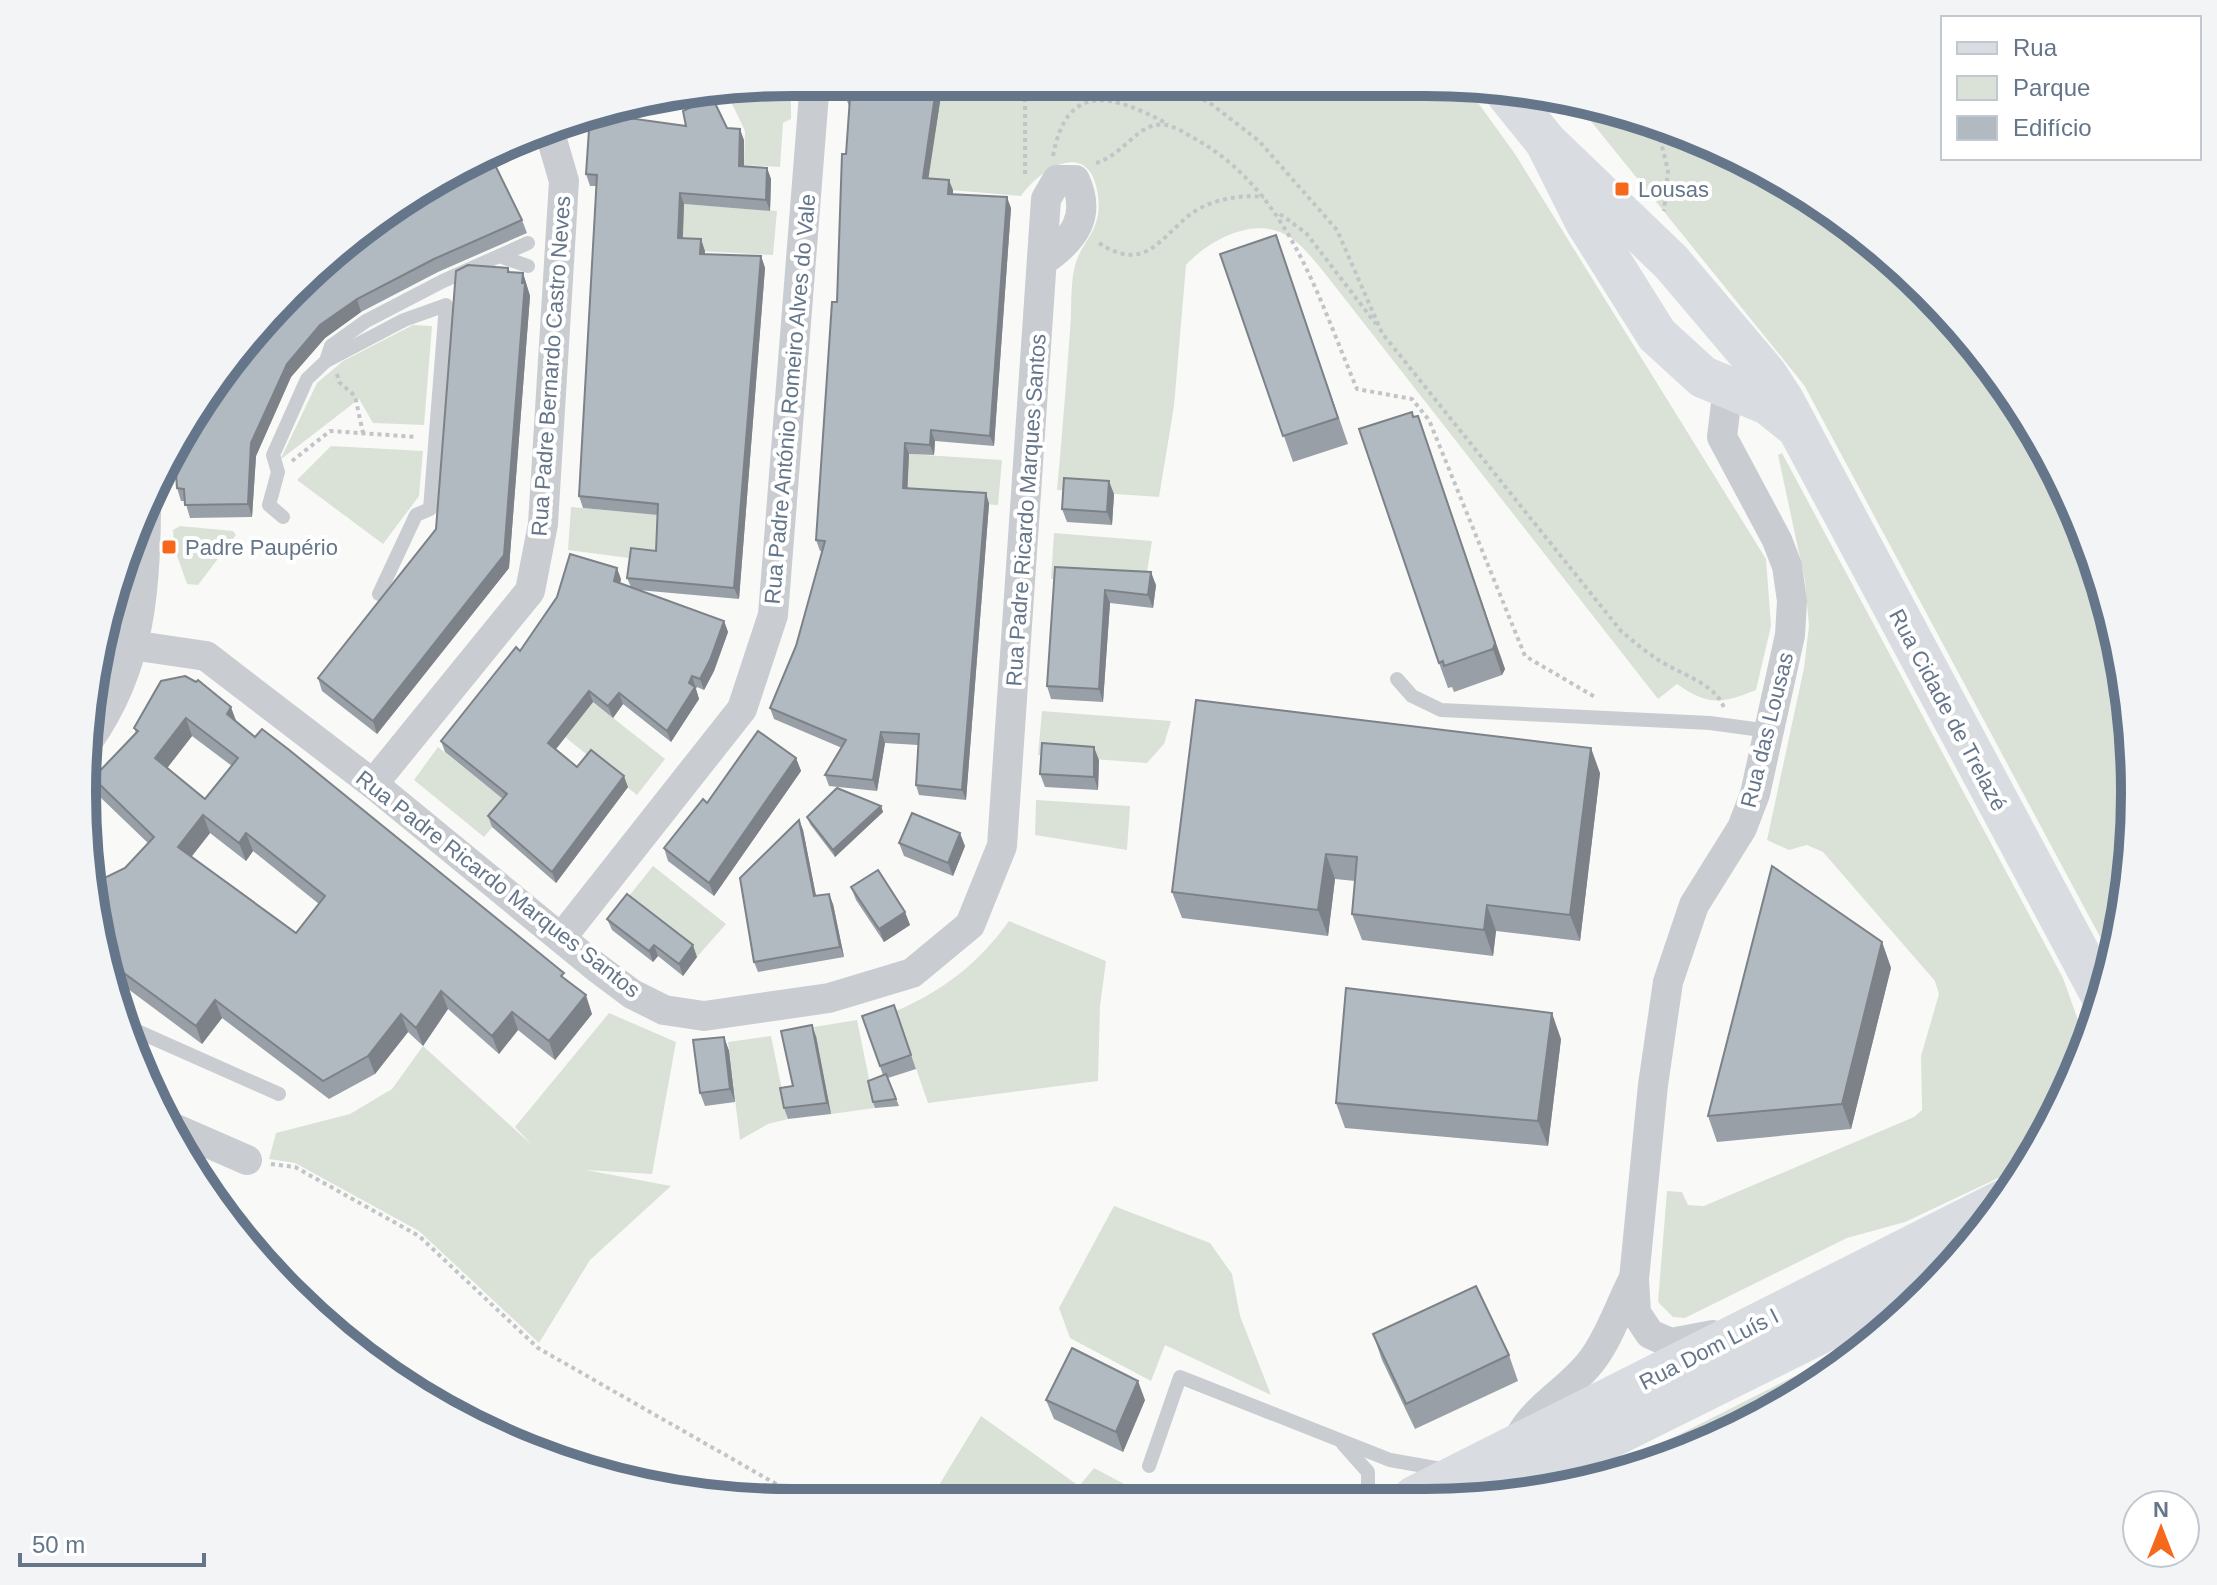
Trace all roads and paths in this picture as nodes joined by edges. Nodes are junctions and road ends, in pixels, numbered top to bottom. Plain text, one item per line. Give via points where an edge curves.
1 (814, 96) edge
2 (1025, 96) edge
3 (1196, 96) edge
4 (1514, 102) edge
5 (1170, 125) junction
6 (1660, 137) edge
7 (552, 139) edge
8 (1546, 142) junction
9 (1052, 161) dead end
10 (1089, 164) dead end
11 (1024, 192) dead end
12 (1264, 197) junction
13 (1278, 213) junction
14 (1090, 237) dead end
15 (1647, 238) junction
16 (528, 243) dead end
17 (499, 256) junction
18 (1043, 261) dead end
19 (1610, 263) junction
20 (528, 266) dead end
21 (1722, 325) junction
22 (1382, 333) junction
23 (326, 361) junction
24 (1736, 402) junction
25 (1798, 429) junction
26 (363, 433) junction
27 (435, 438) junction
28 (278, 472) junction
29 (283, 517) dead end
30 (146, 534) edge
31 (379, 594) dead end
32 (113, 643) edge
33 (135, 647) junction
34 (1397, 679) dead end
35 (1604, 702) dead end
36 (1771, 722) junction
37 (99, 725) edge
38 (1730, 726) junction
39 (373, 784) junction
40 (562, 937) junction
41 (2093, 987) edge
42 (139, 1032) edge
43 (279, 1094) dead end
44 (185, 1133) edge
45 (247, 1160) joint
46 (1981, 1212) edge
47 (1634, 1279) junction
48 (1920, 1282) edge
49 (1750, 1328) junction
50 (1340, 1441) junction
51 (1149, 1466) dead end
52 (1495, 1470) edge
53 (785, 1489) edge
54 (1368, 1489) edge
55 (1439, 1489) edge

1 - 40 street, Rua Padre António Romeiro Alves do Vale via 773,615 742,709
2 - 11 path
3 - 22 path via 1259,141 1337,230
4 - 8 street, Rua Cidade de Trelazé
5 - 9 path via 1118,102 1088,101 1065,116
5 - 10 path via 1151,126 1122,151
5 - 12 path via 1205,144
6 - 15 path via 1667,190 1658,226
7 - 39 street, Rua Padre Bernardo Castro Neves via 564,181 543,524 530,591
8 - 15 street, Rua Cidade de Trelazé
8 - 19 street, Rua Cidade de Trelazé
12 - 13 path
12 - 14 path via 1243,194 1210,204 1140,255 1107,248
13 - 22 path via 1306,233
13 - 35 path via 1357,389 1412,399 1429,420 1525,656
15 - 19 street
15 - 21 street, Rua Cidade de Trelazé
16 - 17 lane
17 - 20 lane
17 - 23 lane via 357,327 331,346
18 - 40 street, Rua Padre Ricardo Marques Santos via 1002,846 970,925 912,973 829,998 704,1016 664,1010 632,994
19 - 24 street, Rua Cidade de Trelazé via 1657,335
21 - 24 street, Rua Cidade de Trelazé
21 - 25 street, Rua Cidade de Trelazé via 1766,374
22 - 38 path via 1621,631 1722,700
23 - 26 path via 355,396
23 - 27 lane via 404,320 446,305
23 - 28 lane via 307,379 273,455
24 - 25 street, Rua Cidade de Trelazé via 1783,414
24 - 36 street, Rua das Lousas via 1722,437 1777,540 1792,601
25 - 41 street, Rua Cidade de Trelazé
26 - 27 path
26 - 28 path via 330,431
27 - 31 lane via 430,509 416,515
28 - 29 lane via 269,505
30 - 33 street
32 - 33 street, Rua Padre Ricardo Marques Santos
33 - 37 street
33 - 39 street, Rua Padre Ricardo Marques Santos via 206,656
34 - 38 lane via 1412,696 1441,710
36 - 38 lane
36 - 47 street, Rua das Lousas via 1742,828 1694,905 1671,967
39 - 40 street, Rua Padre Ricardo Marques Santos
42 - 43 lane
44 - 45 street
45 - 53 path via 295,1167 419,1236 538,1348
46 - 49 street, Rua Dom Luís I
47 - 49 street, Rua das Lousas via 1636,1313 1650,1334 1671,1343
47 - 52 street, Rua das Lousas via 1595,1357 1567,1391 1528,1421
48 - 52 street, Rua Dom Luís I
49 - 52 street, Rua Dom Luís I
50 - 51 lane via 1180,1377
50 - 52 lane via 1432,1470
50 - 54 lane via 1368,1472
52 - 55 street, Rua Dom Luís I

